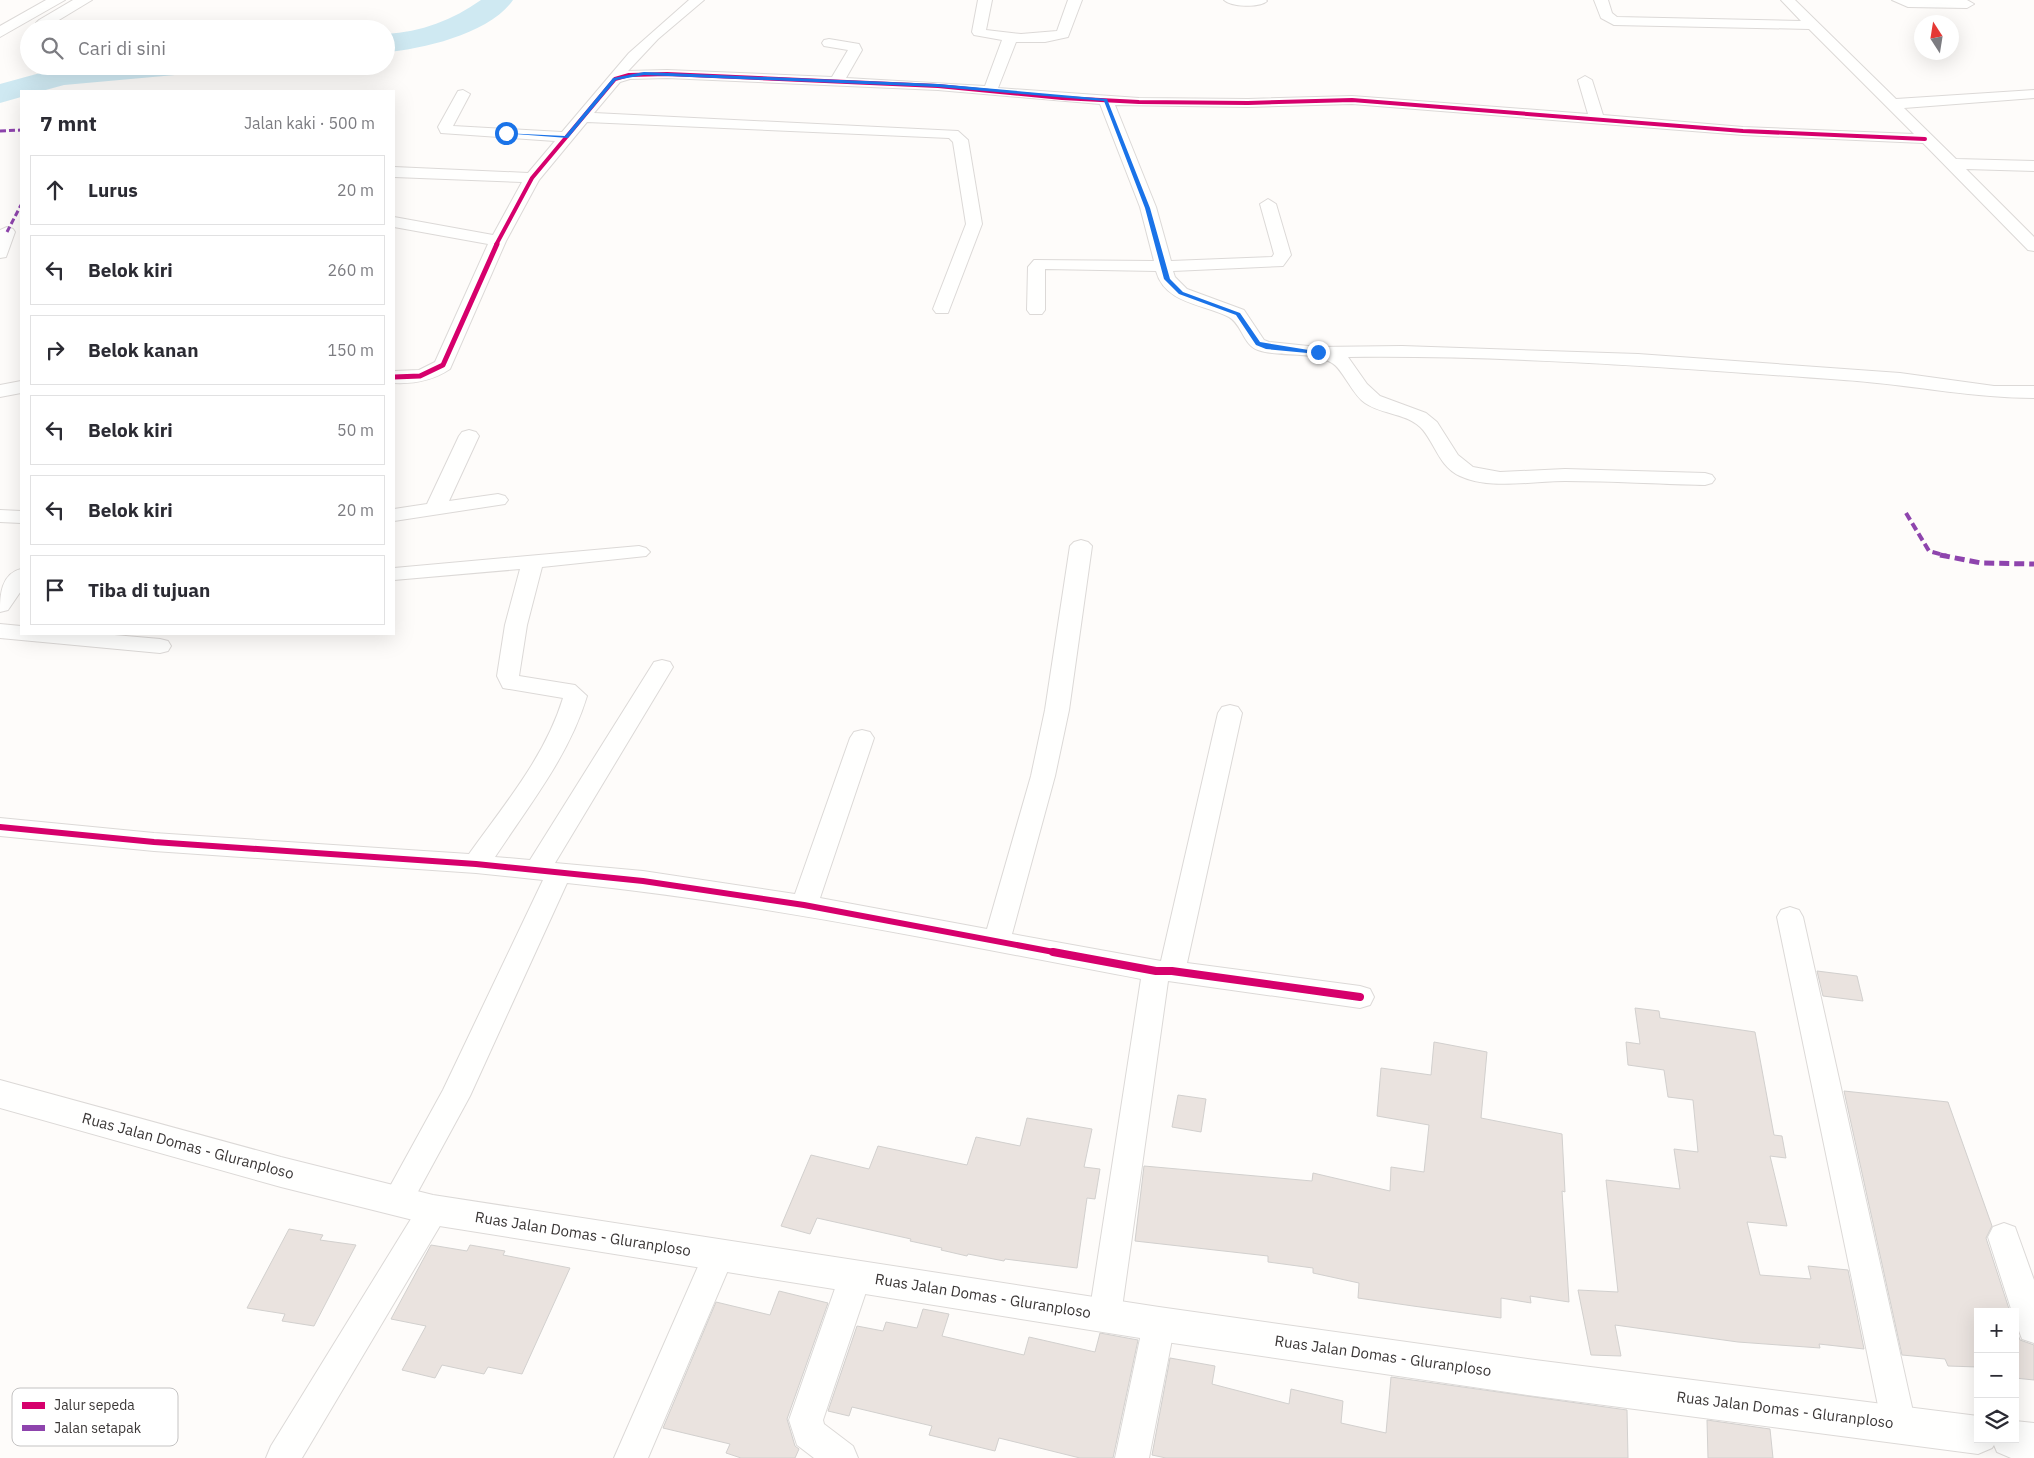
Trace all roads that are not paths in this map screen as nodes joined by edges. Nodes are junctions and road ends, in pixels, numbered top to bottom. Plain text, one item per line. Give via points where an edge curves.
1 (58, 0) edge
2 (84, 0) edge
3 (697, 0) edge
4 (986, 0) edge
5 (1074, 0) edge
6 (1231, 0) edge
7 (1601, 0) edge
8 (1788, 0) edge
9 (1899, 0) edge
10 (1260, 1) edge
11 (1967, 4) dead end
12 (22, 20) edge
13 (49, 20) edge
14 (20, 21) edge
15 (1812, 25) junction
16 (0, 32) edge
17 (20, 36) edge
18 (1010, 36) junction
19 (829, 43) dead end
20 (0, 48) edge
21 (615, 79) junction
22 (1584, 80) dead end
23 (838, 81) junction
24 (990, 91) junction
25 (463, 94) dead end
26 (2034, 94) edge
27 (1106, 100) junction
28 (1892, 104) junction
29 (584, 117) junction
30 (1597, 121) junction
31 (567, 137) junction
32 (1925, 139) junction
33 (1951, 164) junction
34 (2034, 166) edge
35 (395, 172) edge
36 (532, 178) junction
37 (1268, 204) dead end
38 (395, 222) edge
39 (7, 232) dead end
40 (498, 241) junction
41 (2034, 246) edge
42 (0, 253) edge
43 (1163, 266) junction
44 (942, 309) dead end
45 (1036, 310) dead end
46 (1318, 352) junction
47 (395, 377) edge
48 (20, 387) edge
49 (0, 391) edge
50 (2034, 392) edge
51 (469, 436) dead end
52 (1705, 479) dead end
53 (498, 500) dead end
54 (435, 509) junction
55 (395, 515) edge
56 (0, 516) edge
57 (20, 517) edge
58 (1081, 546) dead end
59 (639, 552) dead end
60 (533, 561) junction
61 (395, 574) edge
62 (20, 577) edge
63 (0, 605) edge
64 (0, 631) edge
65 (20, 633) edge
66 (38, 635) edge
67 (160, 646) dead end
68 (662, 667) dead end
69 (1230, 713) dead end
70 (862, 738) dead end
71 (0, 827) edge
72 (476, 864) junction
73 (548, 871) junction
74 (804, 905) junction
75 (1790, 917) dead end
76 (997, 941) junction
77 (1164, 971) junction
78 (1360, 997) dead end
79 (2, 1097) edge
80 (397, 1201) junction
81 (433, 1210) junction
82 (2004, 1236) dead end
83 (718, 1256) junction
84 (855, 1277) junction
85 (1105, 1315) junction
86 (1159, 1324) junction
87 (2034, 1328) edge
88 (1899, 1425) junction
89 (1974, 1434) edge
90 (2019, 1440) edge
91 (2034, 1442) edge
92 (283, 1458) edge
93 (631, 1458) edge
94 (841, 1458) edge
95 (1132, 1458) edge

1 - 12 main road
2 - 13 main road
3 - 21 street via 631,56
4 - 18 street via 979,32
5 - 18 street via 1063,34
6 - 10 street
7 - 15 street via 1606,15 1614,21
8 - 15 street
9 - 11 street via 1906,3
14 - 16 main road
15 - 28 street
17 - 20 main road
18 - 24 street
19 - 23 street via 848,44 855,50
21 - 23 street via 644,74
21 - 29 street
22 - 30 street
23 - 24 street
24 - 27 street
25 - 31 street via 446,130
26 - 28 street
27 - 30 street via 1248,103 1352,100
27 - 43 street via 1148,208
28 - 32 street
29 - 31 street
29 - 44 street via 953,134 960,140 974,224
30 - 32 street
31 - 36 street
32 - 33 street
33 - 34 street
33 - 41 street
35 - 36 street
36 - 40 street
37 - 43 street via 1283,255 1277,262
38 - 40 street
39 - 42 street
40 - 47 street via 443,364 428,375
43 - 45 street via 1040,264 1036,267
43 - 46 street via 1167,279 1181,293 1238,314 1258,344
46 - 50 street via 1402,351 1638,360 1900,379 1994,392
46 - 52 street via 1340,359 1360,388 1373,400 1419,417 1430,426 1450,459 1467,472 1500,478 1565,475
48 - 49 street
51 - 54 street
53 - 54 street
54 - 55 street
56 - 57 street
58 - 76 street via 1057,710 1043,776
59 - 60 street
60 - 61 street
60 - 72 street via 516,625 508,676 511,683 568,690 575,696 554,749
62 - 63 street
64 - 65 street
66 - 67 street
68 - 73 street
69 - 77 street
70 - 74 street
71 - 72 street via 154,842
72 - 73 street
73 - 74 street via 643,881
73 - 80 street via 455,1096
74 - 76 street
75 - 88 street
76 - 77 street
77 - 78 street
77 - 85 street
79 - 80 main road, Ruas Jalan Domas - Gluranploso
80 - 81 main road, Ruas Jalan Domas - Gluranploso
81 - 83 main road, Ruas Jalan Domas - Gluranploso
81 - 92 street
82 - 87 street
83 - 84 main road, Ruas Jalan Domas - Gluranploso
83 - 93 street
84 - 85 main road, Ruas Jalan Domas - Gluranploso
84 - 94 street via 806,1420 809,1433
85 - 86 main road, Ruas Jalan Domas - Gluranploso
86 - 88 main road, Ruas Jalan Domas - Gluranploso via 1535,1378
86 - 95 street
88 - 89 main road, Ruas Jalan Domas - Gluranploso
90 - 91 main road

